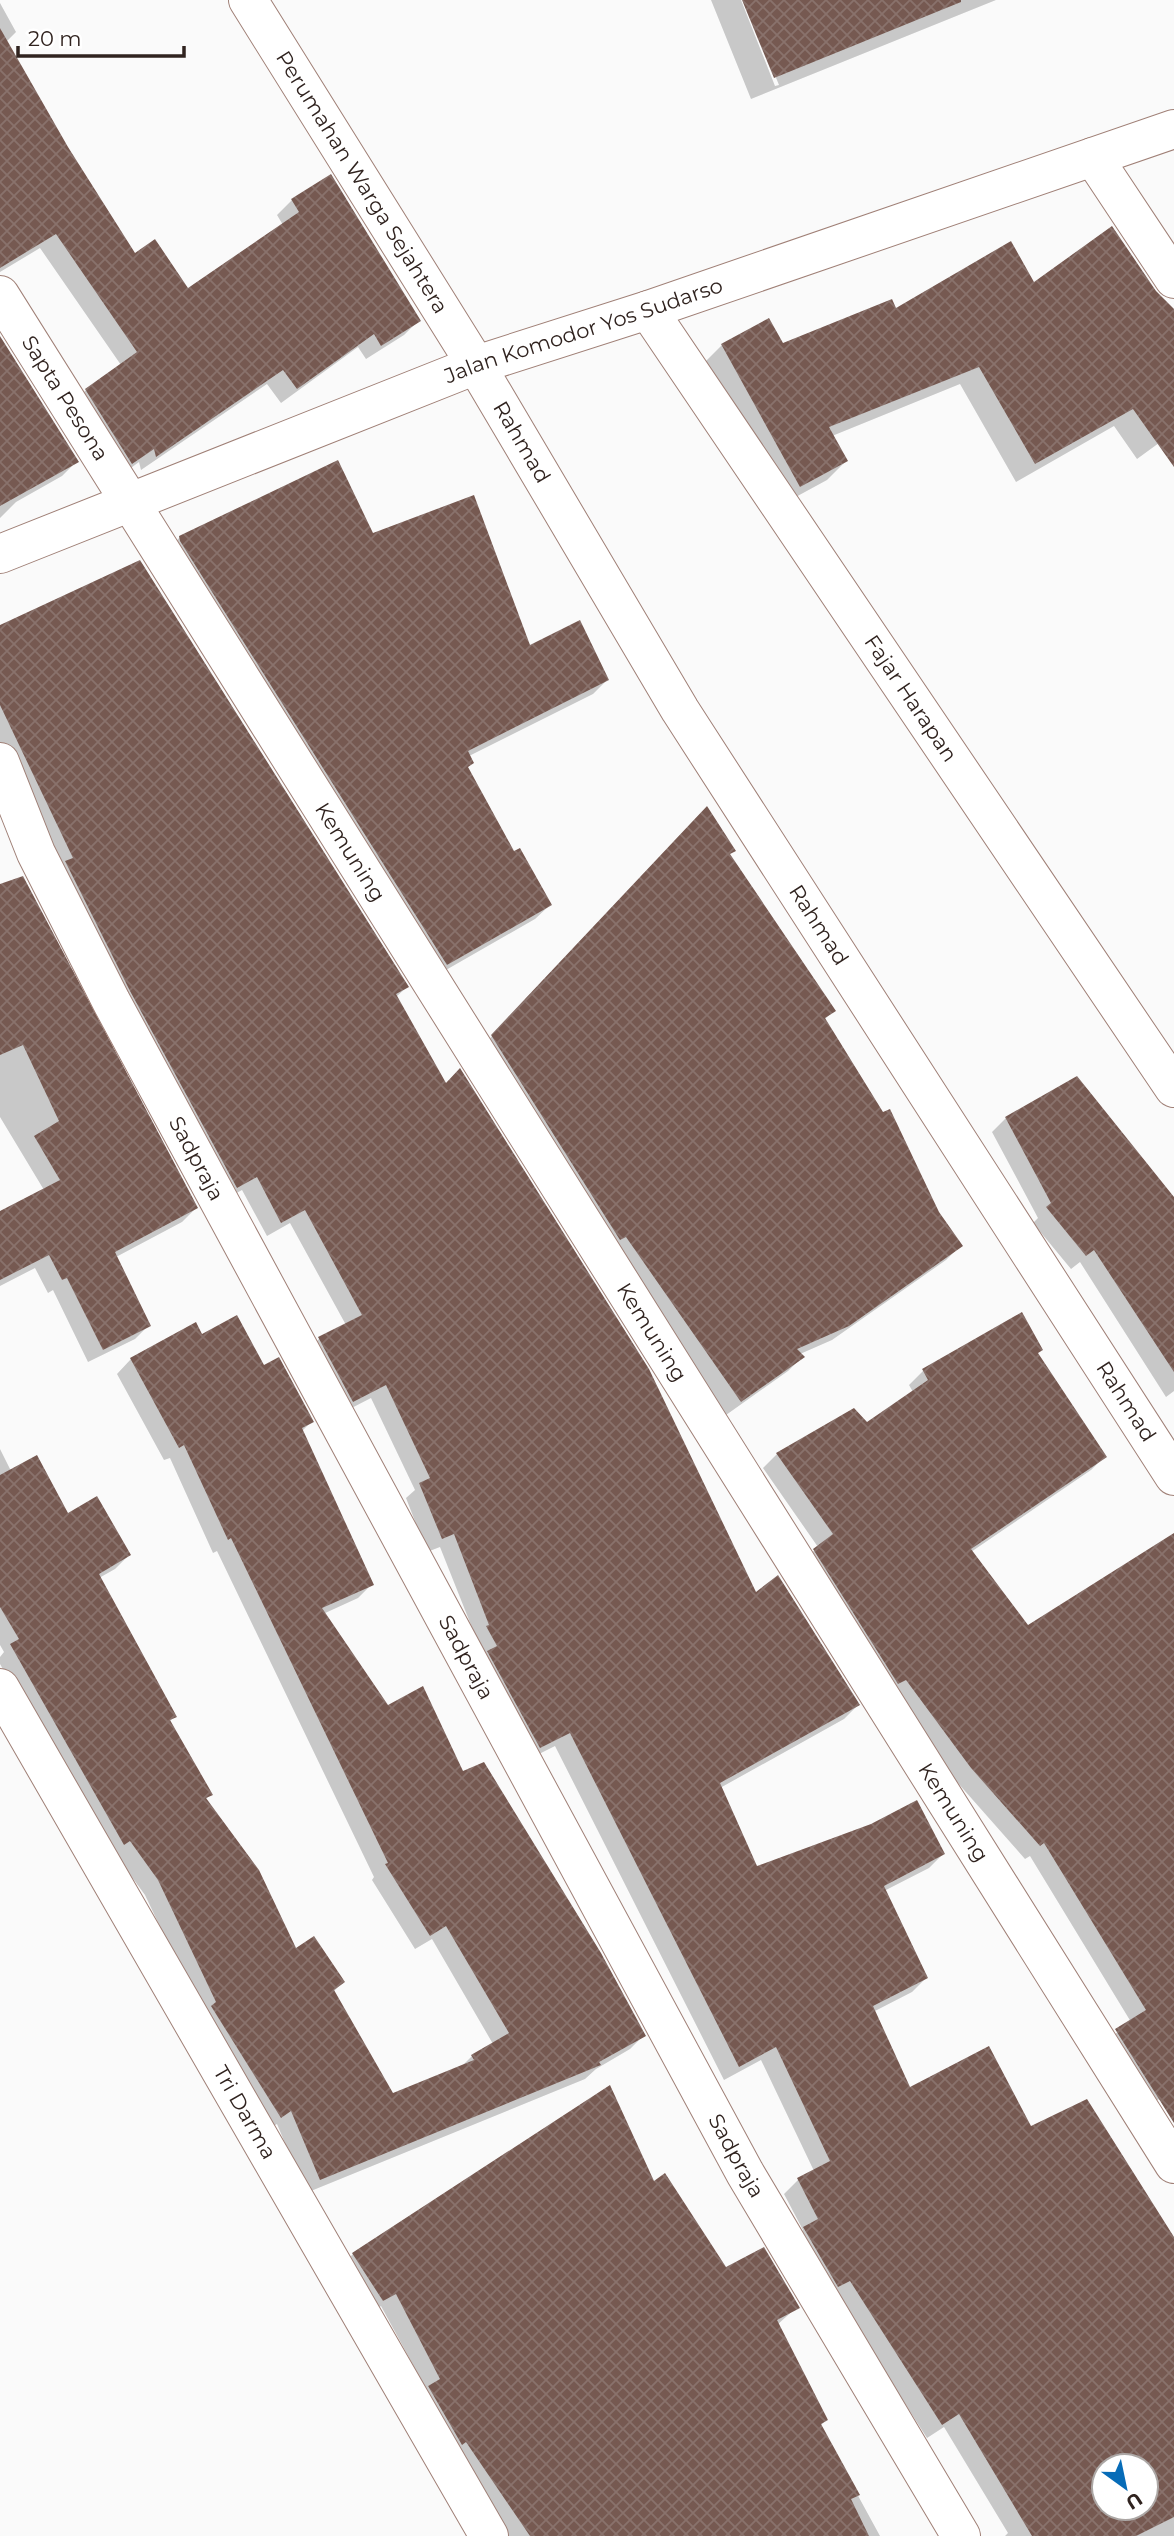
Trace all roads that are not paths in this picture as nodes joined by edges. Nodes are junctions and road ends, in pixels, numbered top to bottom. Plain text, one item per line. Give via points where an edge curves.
1 (248, 0) edge
2 (1174, 129) edge
3 (1093, 157) junction
4 (1174, 279) edge
5 (0, 295) edge
6 (648, 310) junction
7 (475, 365) junction
8 (128, 503) junction
9 (0, 554) edge
10 (0, 762) edge
11 (1174, 1088) edge
12 (1174, 1476) edge
13 (0, 1688) edge
14 (1174, 2164) edge
15 (489, 2536) edge
16 (961, 2536) edge

1 - 7 street, Perumahan Warga Sejahtera
2 - 3 street, Jalan Komodor Yos Sudarso
3 - 4 street
3 - 6 street, Jalan Komodor Yos Sudarso
5 - 8 street, Sapta Pesona
6 - 7 street, Jalan Komodor Yos Sudarso
6 - 11 street, Fajar Harapan
7 - 8 street, Jalan Komodor Yos Sudarso
7 - 12 street, Rahmad via 680,710
8 - 9 street, Jalan Komodor Yos Sudarso
8 - 14 street, Kemuning
10 - 16 street, Sadpraja via 36,853 111,1000 744,2172
13 - 15 street, Tri Darma

